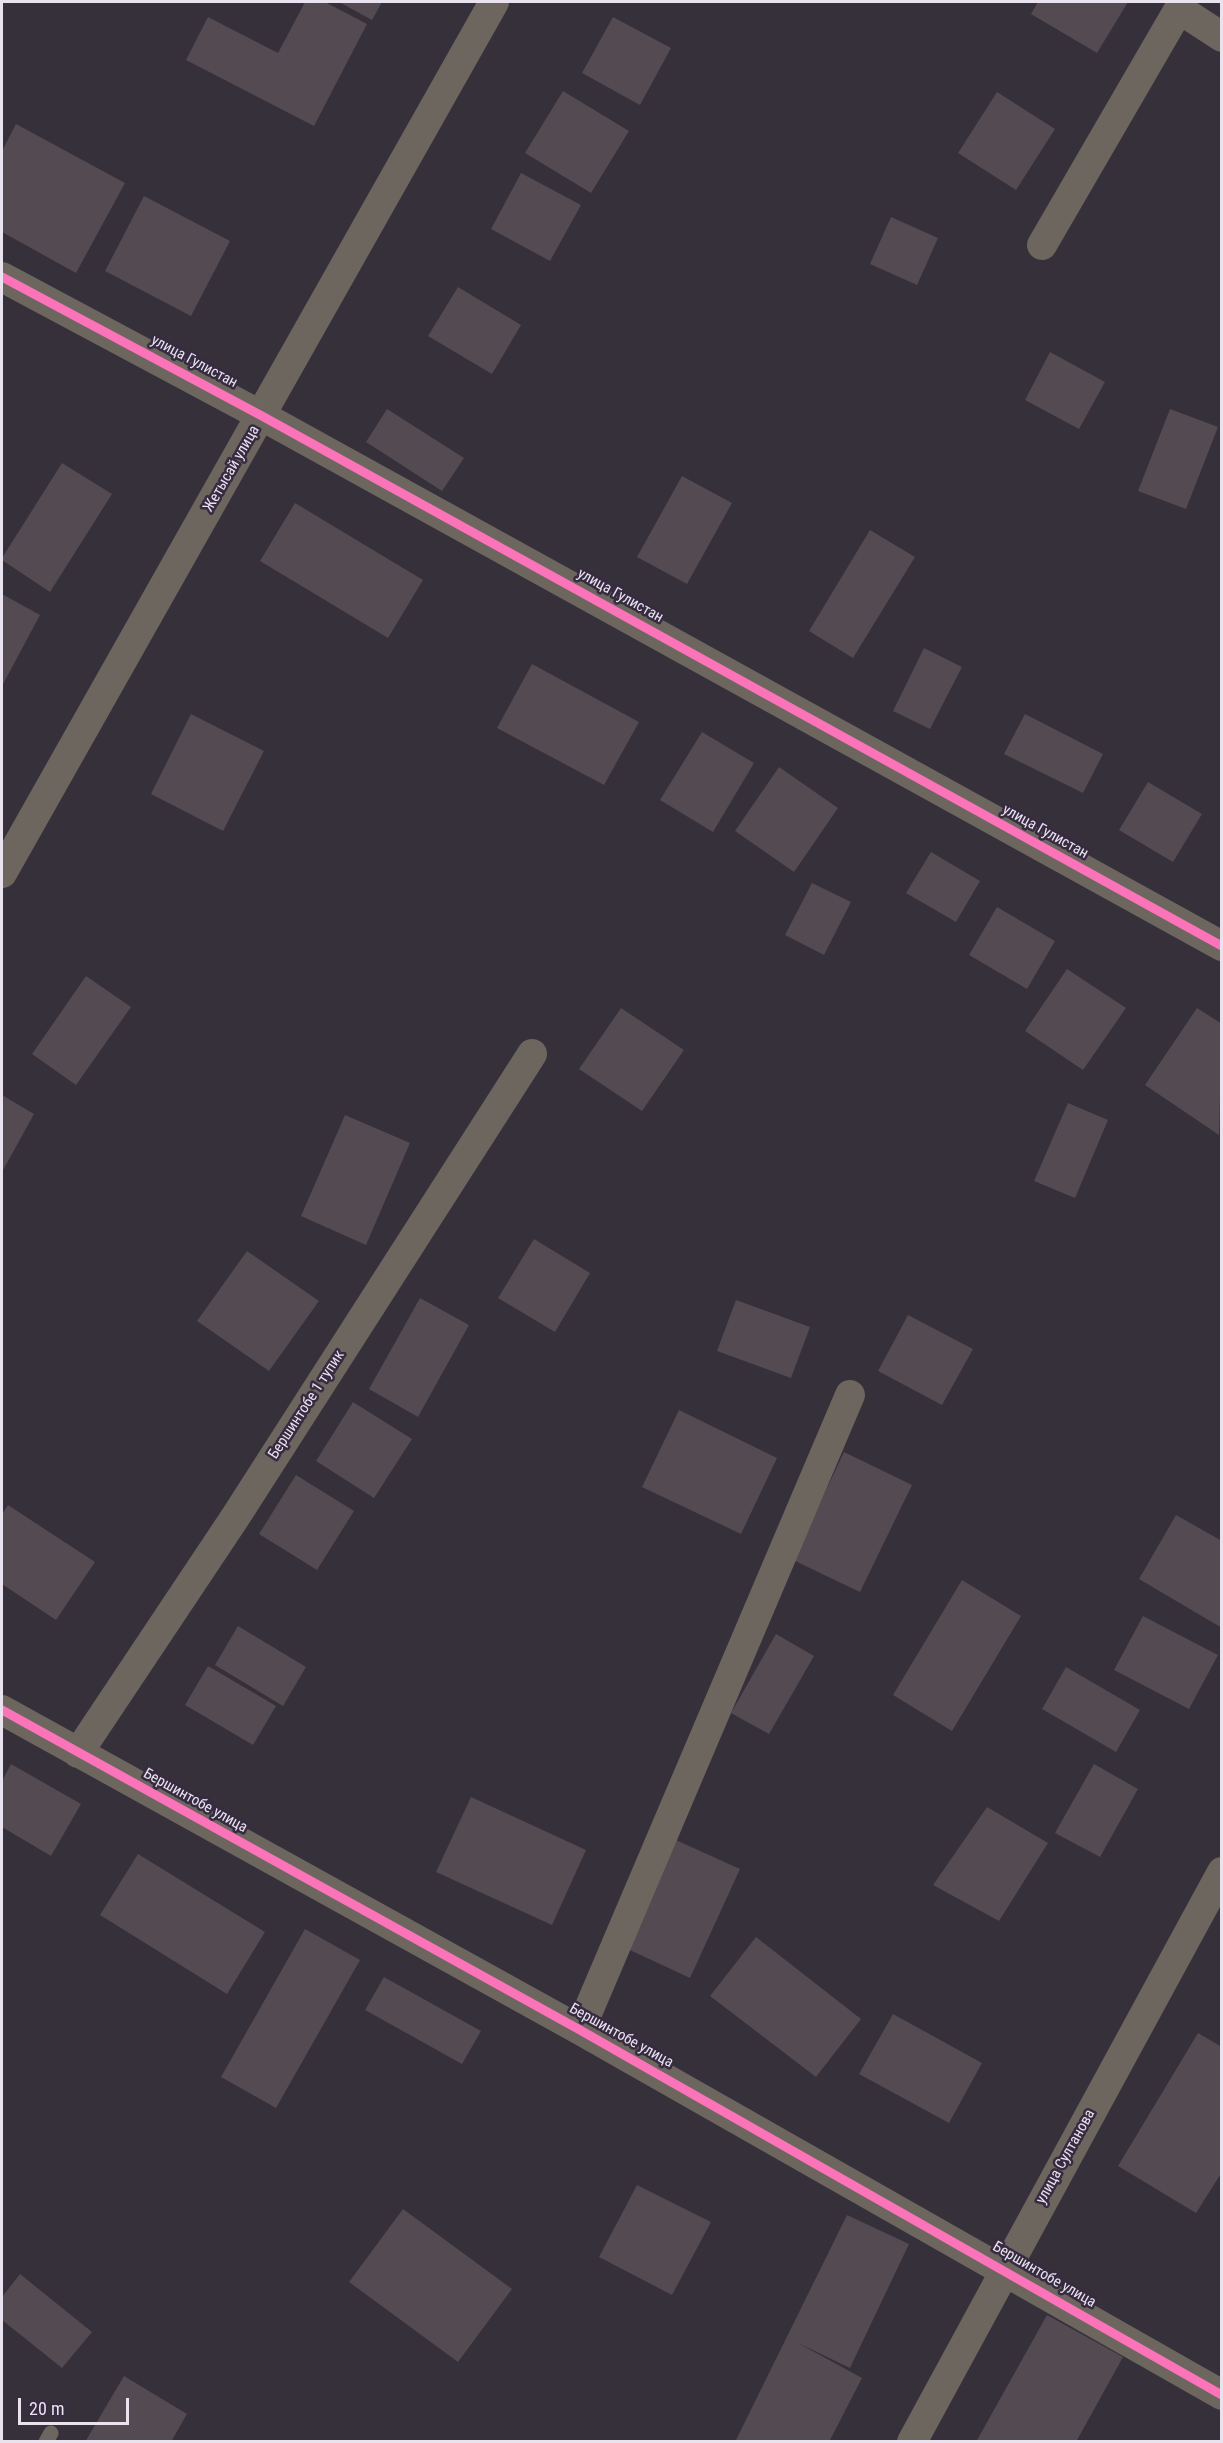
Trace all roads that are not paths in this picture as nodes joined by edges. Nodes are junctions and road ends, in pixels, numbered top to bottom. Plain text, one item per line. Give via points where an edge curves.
1 (494, 2) edge
2 (1221, 36) edge
3 (1042, 245) dead end
4 (2, 277) edge
5 (262, 416) junction
6 (2, 873) edge
7 (1221, 946) edge
8 (532, 1054) dead end
9 (850, 1395) dead end
10 (2, 1710) edge
11 (78, 1753) junction
12 (1221, 1872) edge
13 (580, 2030) junction
14 (1004, 2269) junction
15 (1221, 2395) edge
16 (912, 2442) edge

1 - 5 street, Жетысай улица
2 - 3 street via 1179,9
4 - 5 street, улица Гулистан
5 - 6 street, Жетысай улица
5 - 7 street, улица Гулистан
8 - 11 street, Бершинтобе 1 тупик via 236,1516
9 - 13 street
10 - 11 street, Бершинтобе улица
11 - 13 street, Бершинтобе улица
12 - 14 street, улица Султанова
13 - 14 street, Бершинтобе улица
14 - 15 street, Бершинтобе улица
14 - 16 street, улица Султанова

